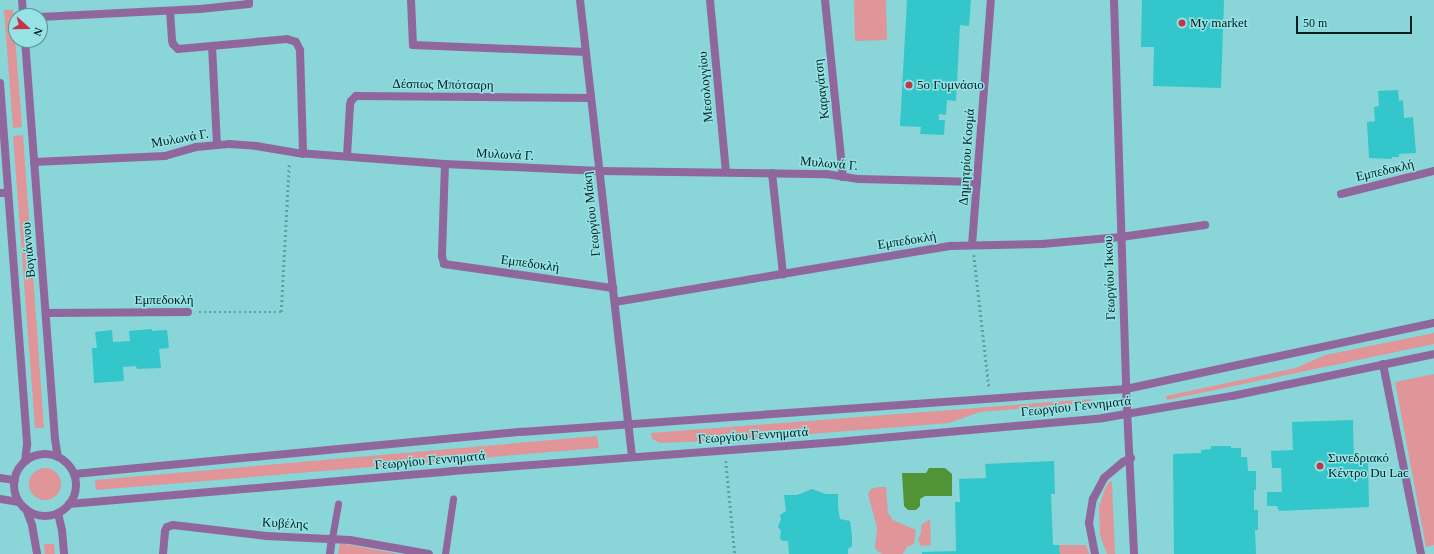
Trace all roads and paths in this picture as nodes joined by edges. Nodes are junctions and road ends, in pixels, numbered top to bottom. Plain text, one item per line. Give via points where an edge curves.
1 (411, 0) edge
2 (580, 0) edge
3 (710, 0) edge
4 (825, 0) edge
5 (991, 0) edge
6 (1114, 0) edge
7 (249, 2) edge
8 (170, 11) junction
9 (48, 17) edge
10 (212, 46) junction
11 (26, 48) edge
12 (586, 52) junction
13 (0, 83) edge
14 (591, 98) junction
15 (217, 144) junction
16 (2, 150) edge
17 (289, 152) junction
18 (303, 154) junction
19 (347, 156) junction
20 (34, 162) junction
21 (445, 164) junction
22 (600, 171) junction
23 (1434, 171) edge
24 (726, 172) junction
25 (772, 173) junction
26 (843, 177) junction
27 (977, 182) junction
28 (4, 193) edge
29 (1341, 194) dead end
30 (1205, 225) dead end
31 (1121, 237) junction
32 (972, 245) junction
33 (783, 274) junction
34 (613, 288) junction
35 (615, 302) junction
36 (188, 312) joint
37 (47, 313) junction
38 (1434, 323) edge
39 (1434, 354) edge
40 (1383, 364) junction
41 (1126, 389) junction
42 (990, 398) junction
43 (1128, 414) junction
44 (629, 424) junction
45 (725, 450) junction
46 (58, 457) junction
47 (632, 457) junction
48 (1131, 458) junction
49 (25, 461) junction
50 (74, 474) junction
51 (0, 478) edge
52 (15, 480) junction
53 (0, 499) edge
54 (453, 499) dead end
55 (19, 502) junction
56 (69, 504) junction
57 (338, 504) dead end
58 (26, 509) junction
59 (58, 513) junction
60 (332, 538) junction
61 (37, 554) edge
62 (64, 554) edge
63 (163, 554) edge
64 (330, 554) edge
65 (428, 554) edge
66 (444, 554) edge
67 (735, 554) edge
68 (1095, 554) edge
69 (1134, 554) edge
70 (1421, 554) edge

1 - 12 street via 413,45
2 - 12 street, Γεωργίου Μάκη
3 - 24 street, Μεσολογγίου
4 - 26 street, Καραγάτση
5 - 27 street, Δημητρίου Κοσμά
6 - 31 street, Γεωργίου Ίκκου
7 - 8 street
8 - 9 street
8 - 10 street via 172,40 175,47 181,49
10 - 15 street
10 - 18 street via 287,39 296,42 300,50
11 - 20 street, Βογιάννου
12 - 14 street, Γεωργίου Μάκη
13 - 16 street, Βογιάννου
14 - 19 street, Δέσπως Μπότσαρη via 356,96 350,105
14 - 22 street, Γεωργίου Μάκη
15 - 17 street, Μυλωνά Γ.
15 - 20 street, Μυλωνά Γ. via 165,156
16 - 28 street, Βογιάννου
17 - 18 street, Μυλωνά Γ.
17 - 36 path, Εμπεδοκλή via 282,312
18 - 19 street, Μυλωνά Γ.
19 - 21 street, Μυλωνά Γ.
20 - 37 street, Βογιάννου
21 - 22 street, Μυλωνά Γ.
21 - 34 street, Εμπεδοκλή via 442,256 444,264
22 - 24 street, Μυλωνά Γ.
22 - 34 street, Γεωργίου Μάκη
23 - 29 street, Εμπεδοκλή
24 - 25 street, Μυλωνά Γ.
25 - 26 street, Μυλωνά Γ. via 826,174
25 - 33 street
26 - 27 street, Μυλωνά Γ.
27 - 32 street, Δημητρίου Κοσμά
28 - 49 street, Βογιάννου via 27,445
30 - 31 street, Εμπεδοκλή
31 - 32 street, Εμπεδοκλή via 1042,244
31 - 41 street, Γεωργίου Ίκκου
32 - 33 street, Εμπεδοκλή via 951,246
32 - 42 path
33 - 35 street, Εμπεδοκλή
34 - 35 street, Γεωργίου Μάκη
35 - 44 street, Γεωργίου Μάκη
36 - 37 street, Εμπεδοκλή
37 - 46 street, Βογιάννου
38 - 41 street, Γεωργίου Γεννηματά
39 - 40 street, Γεωργίου Γεννηματά
40 - 43 street, Γεωργίου Γεννηματά via 1232,396
40 - 70 street
41 - 42 street, Γεωργίου Γεννηματά
41 - 43 street, Γεωργίου Ίκκου
42 - 44 street, Γεωργίου Γεννηματά
43 - 45 street, Γεωργίου Γεννηματά via 960,432
43 - 48 street, Γεωργίου Ίκκου
44 - 47 street, Γεωργίου Μάκη
44 - 50 street, Γεωργίου Γεννηματά
45 - 47 street, Γεωργίου Γεννηματά
45 - 67 path
46 - 49 street via 41,454
46 - 50 street via 70,466
47 - 56 street, Γεωργίου Γεννηματά
48 - 68 street via 1104,478 1093,498 1089,523
48 - 69 street, Γεωργίου Ίκκου
49 - 52 street, Βογιάννου via 19,468
50 - 56 street via 75,490
51 - 52 street
52 - 55 street via 15,492
53 - 55 street
54 - 66 lane
55 - 58 street
56 - 59 street
57 - 60 lane
58 - 59 street via 41,516
58 - 61 street via 32,525
59 - 62 street
60 - 63 street, Κυβέλης via 266,536 173,525 165,531
60 - 64 street
60 - 65 street, Κυβέλης

